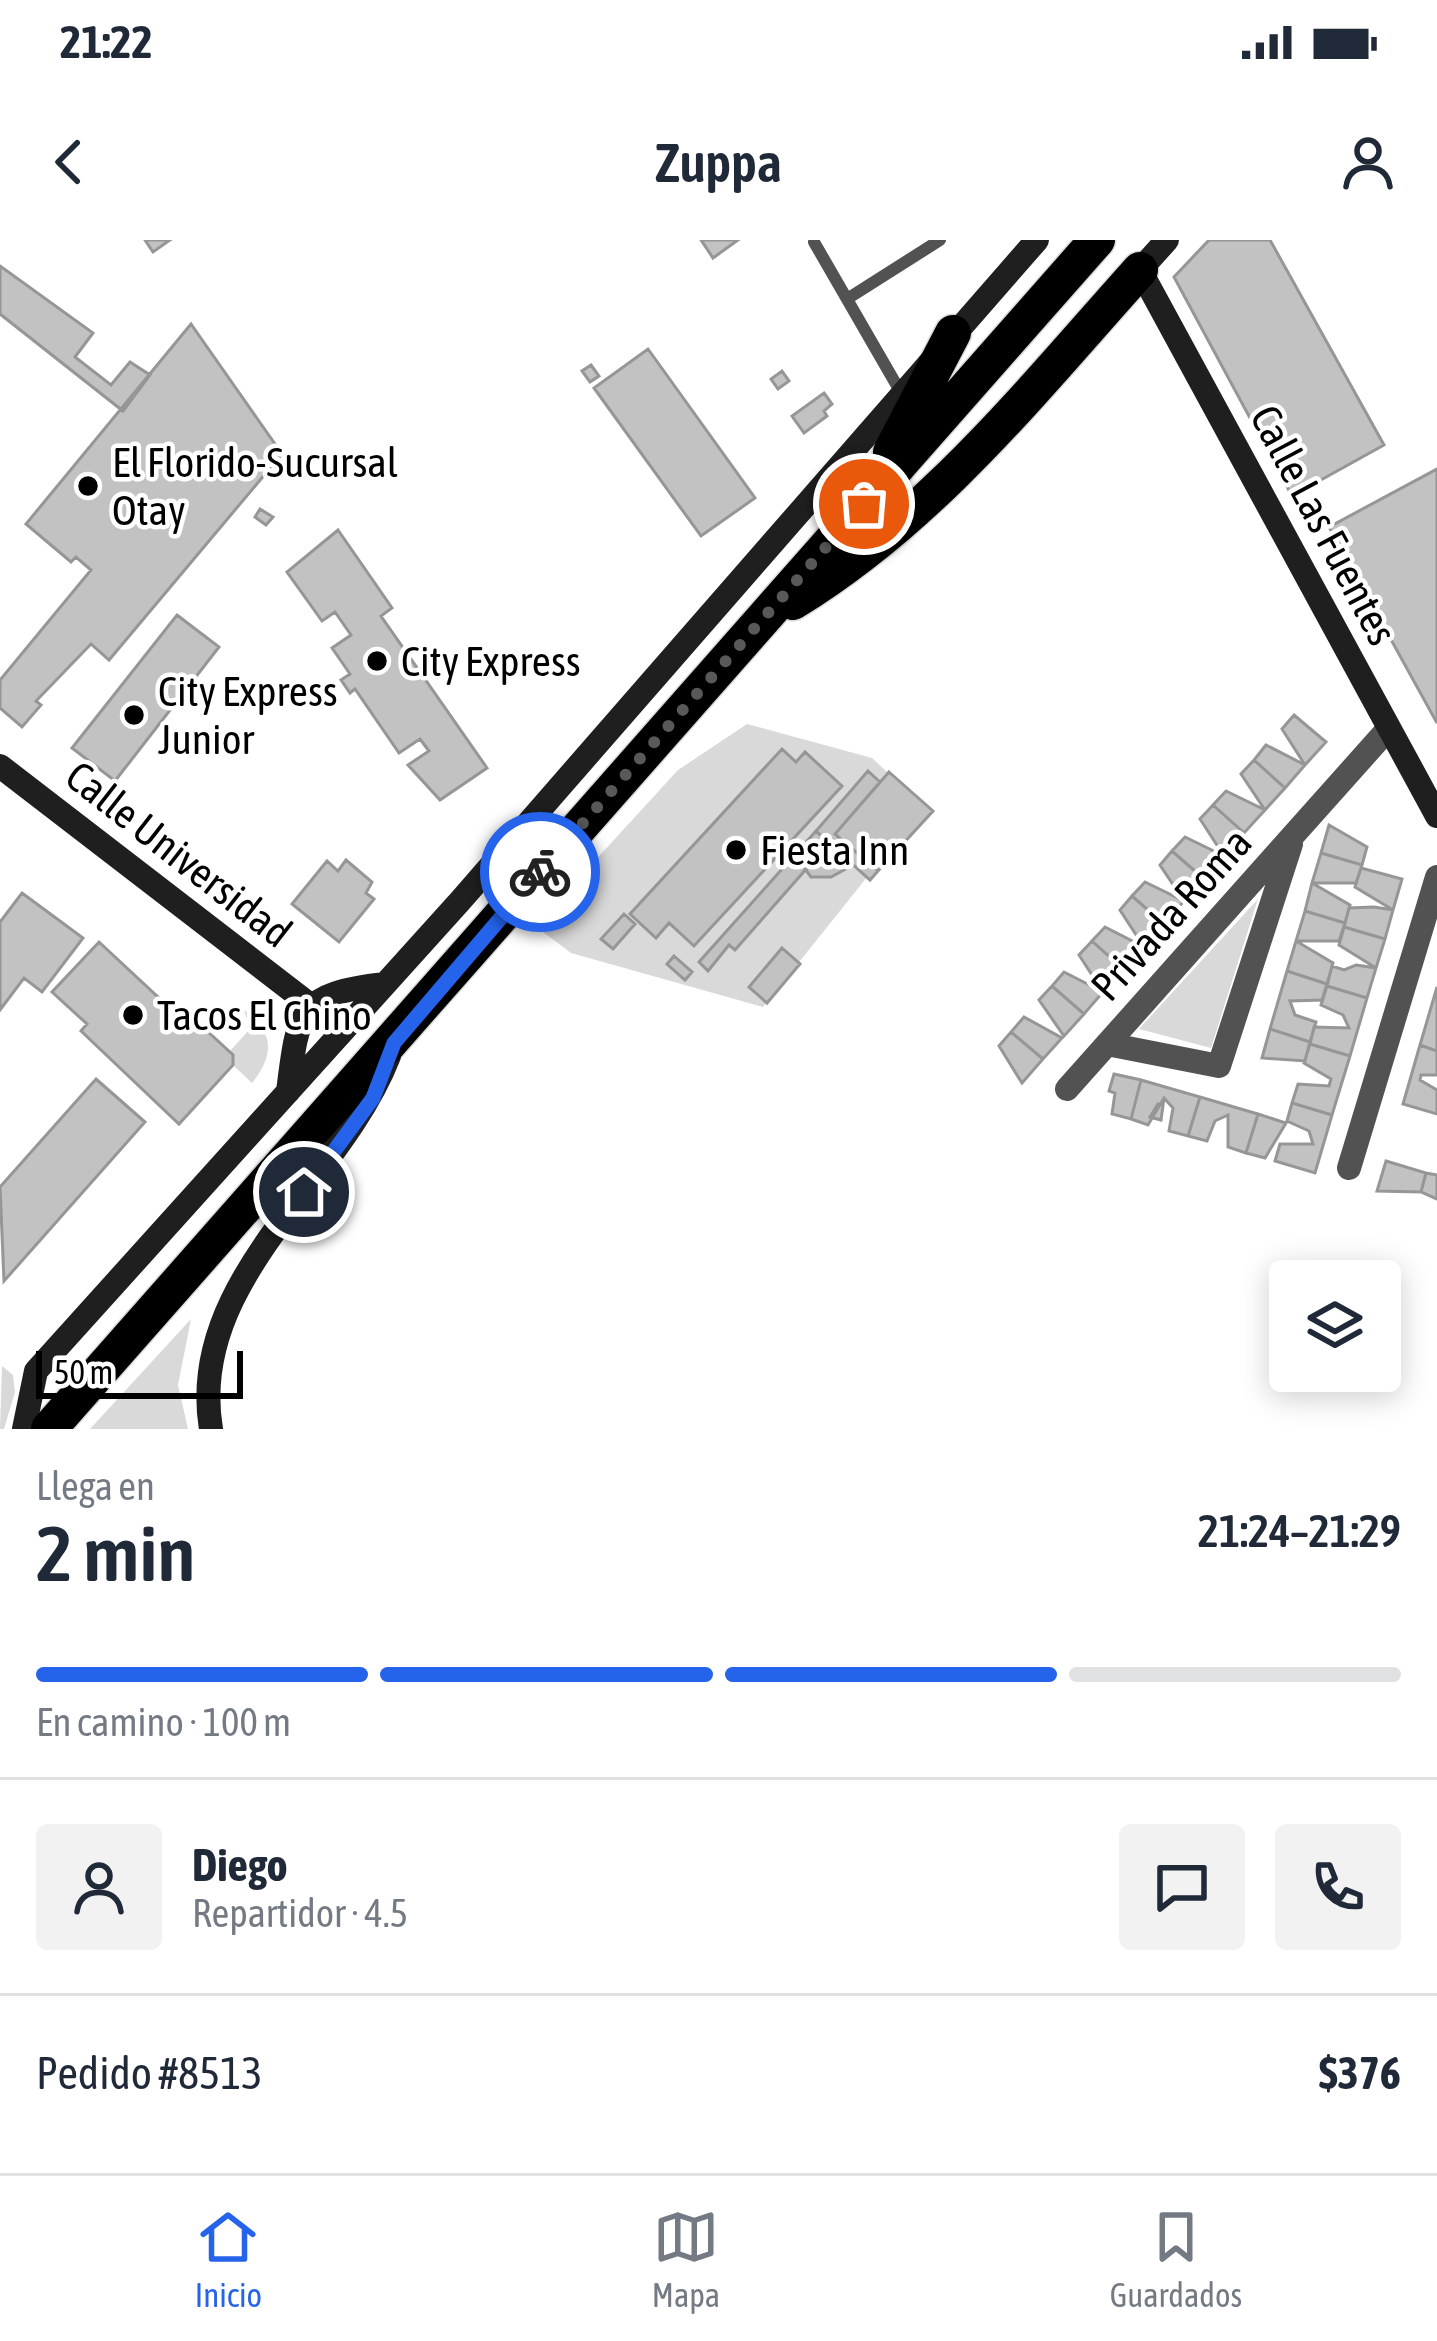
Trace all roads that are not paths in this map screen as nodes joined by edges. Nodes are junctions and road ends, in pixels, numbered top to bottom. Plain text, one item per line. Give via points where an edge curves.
1 (940, 240) edge
2 (1036, 240) edge
3 (1097, 240) edge
4 (1166, 240) edge
5 (814, 242) edge
6 (1140, 270) junction
7 (847, 299) junction
8 (953, 333) junction
9 (900, 391) junction
10 (864, 504) junction
11 (759, 622) junction
12 (1388, 729) junction
13 (0, 766) edge
14 (1437, 816) edge
15 (1294, 836) junction
16 (1437, 877) edge
17 (386, 984) junction
18 (310, 1004) junction
19 (394, 1043) junction
20 (1107, 1044) junction
21 (1067, 1089) dead end
22 (288, 1092) junction
23 (1349, 1168) dead end
24 (24, 1429) edge
25 (49, 1429) edge
26 (211, 1429) edge

1 - 7 lane
2 - 8 main road
3 - 10 highway
4 - 6 main road
5 - 7 lane
6 - 11 highway via 896,531
6 - 12 main road, Calle Las Fuentes
7 - 9 lane
8 - 9 main road
8 - 10 highway
9 - 17 main road
10 - 11 highway
11 - 19 highway
12 - 14 main road, Calle Las Fuentes
12 - 15 street, Privada Roma
13 - 18 main road, Calle Universidad
15 - 20 street, Privada Roma
15 - 20 street, Privada Roma via 1219,1066
16 - 23 street
17 - 18 main road via 340,989
17 - 22 main road
18 - 22 main road via 296,1029
19 - 25 highway
19 - 26 main road via 349,1136 227,1306 214,1338
20 - 21 street, Privada Roma
22 - 24 main road via 36,1371

